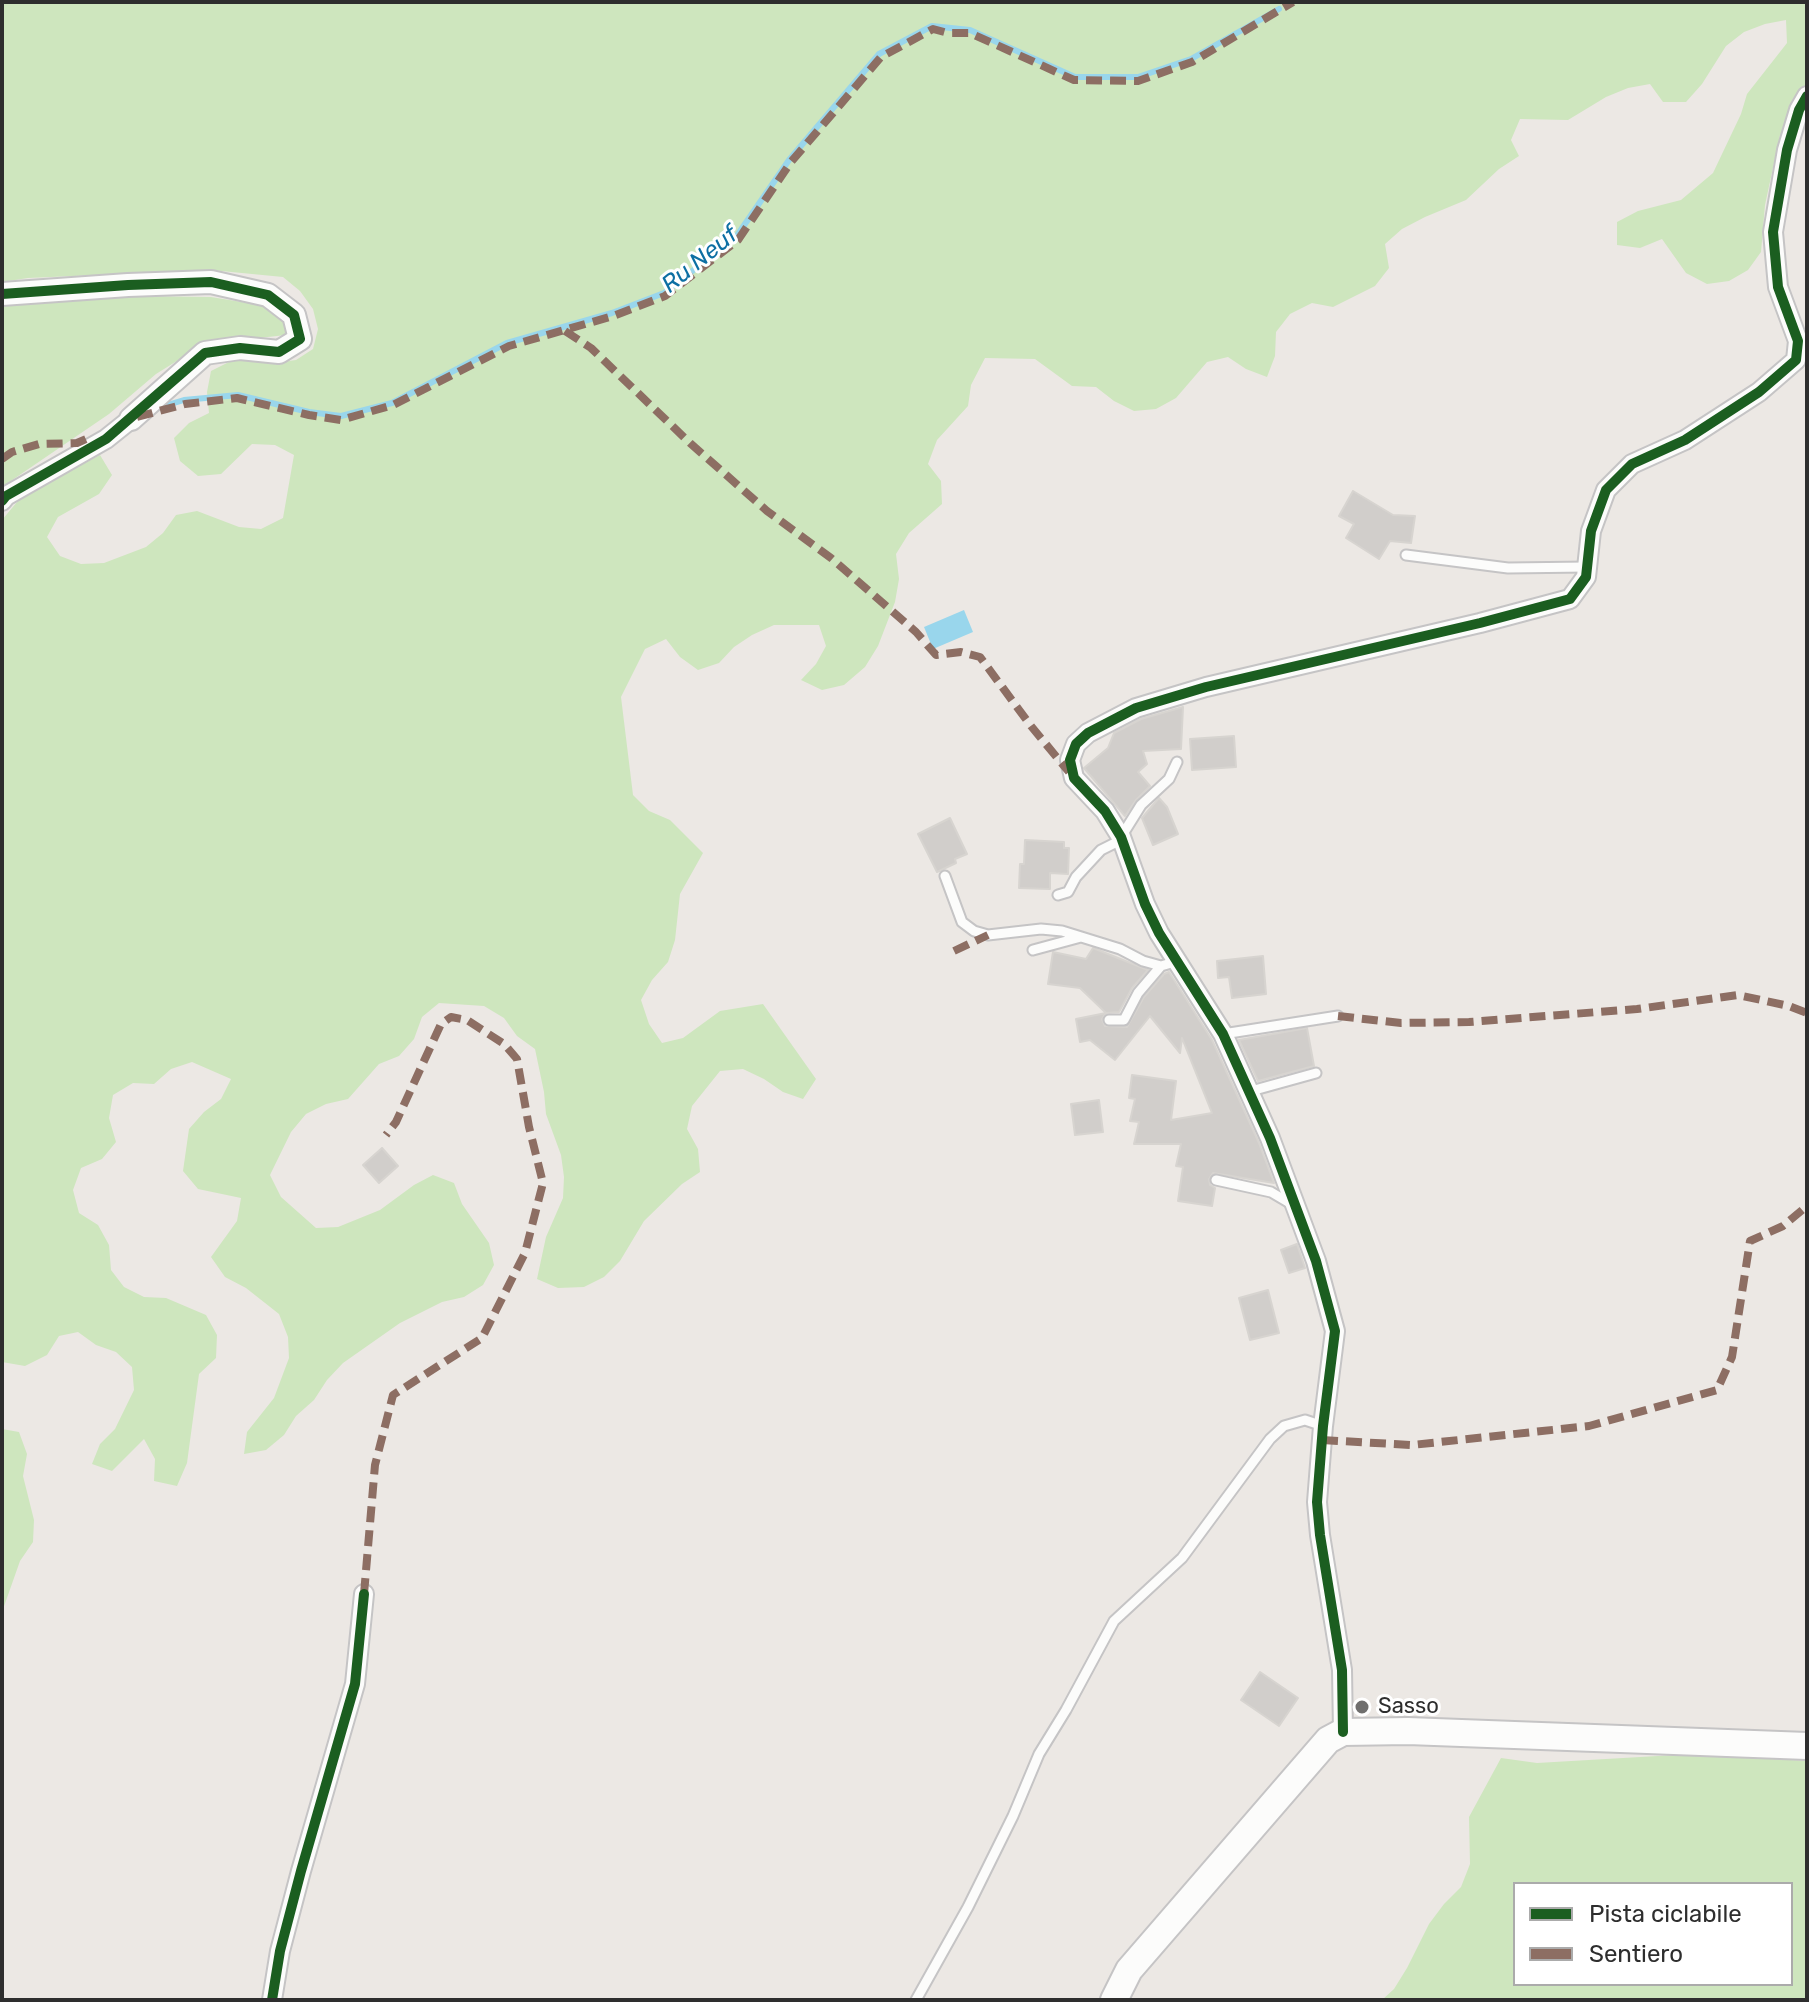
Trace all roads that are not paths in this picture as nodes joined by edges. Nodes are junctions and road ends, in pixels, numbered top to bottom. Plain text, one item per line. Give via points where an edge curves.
1 (1807, 96) edge
2 (2, 294) edge
3 (131, 419) joint
4 (2, 501) edge
5 (1406, 555) dead end
6 (1587, 567) junction
7 (1177, 762) dead end
8 (1122, 838) junction
9 (945, 876) dead end
10 (1058, 895) dead end
11 (1084, 937) junction
12 (1033, 950) dead end
13 (1169, 964) junction
14 (1338, 1016) dead end
15 (1109, 1020) dead end
16 (1223, 1034) junction
17 (1316, 1073) dead end
18 (1251, 1091) junction
19 (1216, 1180) dead end
20 (1296, 1207) junction
21 (1323, 1426) junction
22 (364, 1594) dead end
23 (1343, 1732) junction
24 (1807, 1746) edge
25 (272, 2000) edge
26 (916, 2000) edge
27 (1114, 2000) edge

1 - 6 street via 1787,150 1773,232 1778,287 1798,341 1796,360 1759,392 1685,440 1632,464 1606,490 1591,531
2 - 3 street via 211,282 268,295 294,315 300,339 279,352 240,348 205,353
3 - 4 street
5 - 6 lane via 1508,568
6 - 8 street via 1570,599 1206,687 1136,708 1088,733 1070,760 1074,778
7 - 8 lane
8 - 10 lane via 1101,850 1068,892
8 - 13 street
9 - 11 lane via 962,922 974,931 988,935 1041,929
11 - 12 lane
11 - 13 lane via 1143,961
13 - 15 lane via 1138,993 1124,1020
13 - 16 street
14 - 16 lane
16 - 18 street
17 - 18 lane
18 - 20 street
19 - 20 lane via 1271,1192
20 - 21 street via 1335,1331
21 - 23 street via 1317,1502 1342,1670
21 - 26 lane via 1305,1420 1284,1426 1270,1439 1182,1558 1114,1621 1039,1754 968,1907
22 - 25 street via 355,1684 297,1884
23 - 24 main road
23 - 27 main road via 1328,1740 1129,1970

